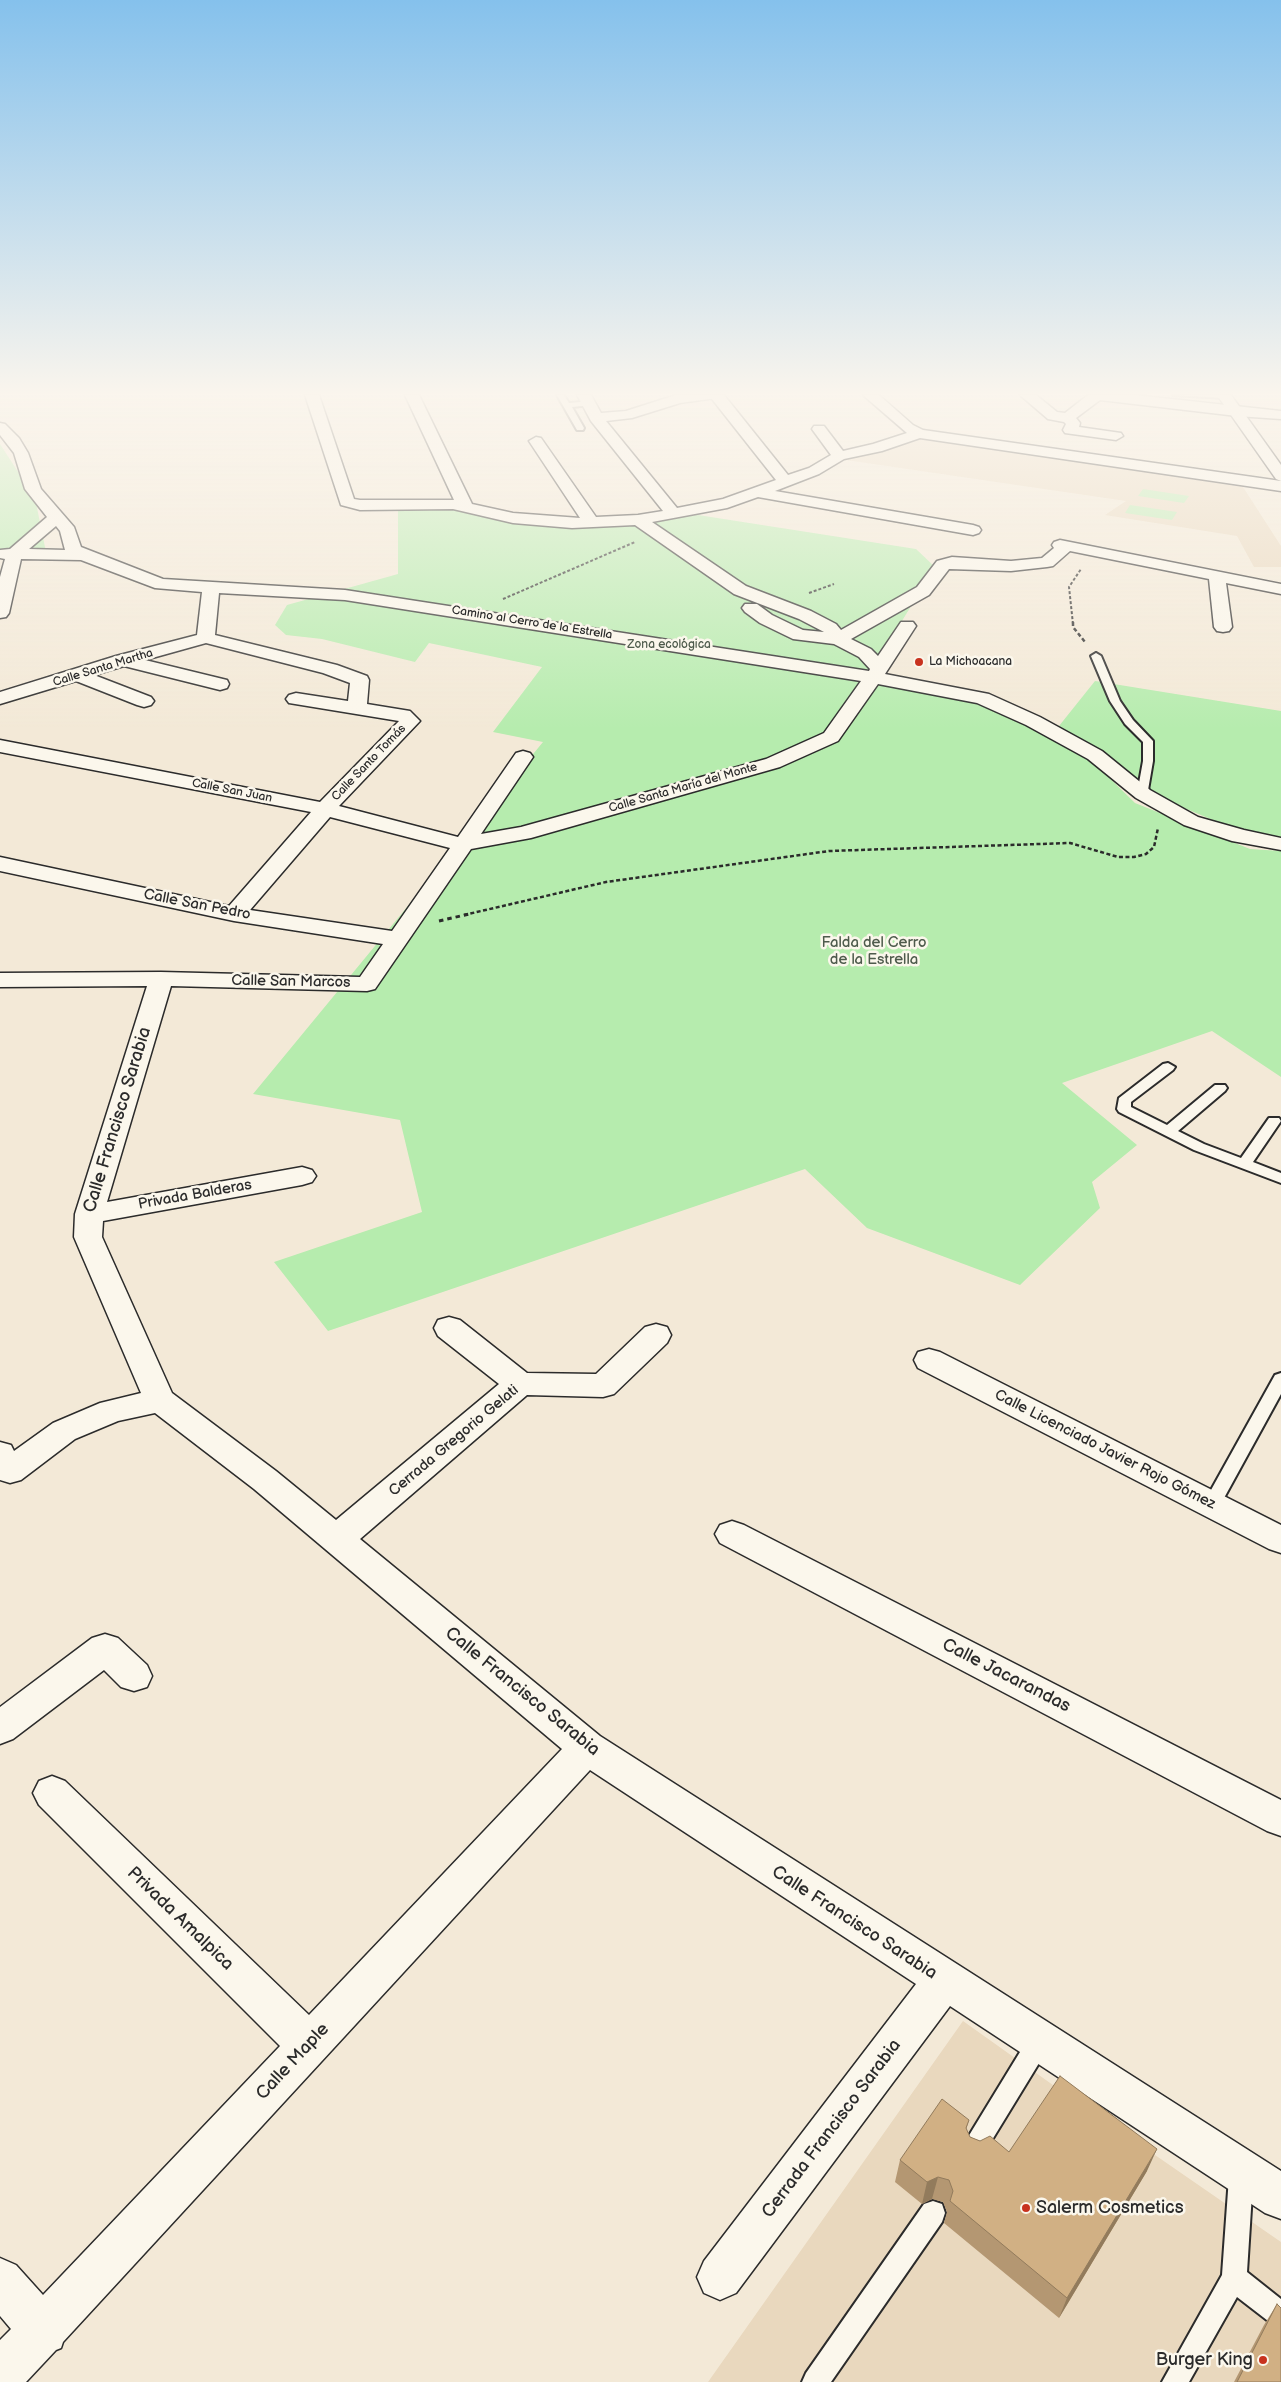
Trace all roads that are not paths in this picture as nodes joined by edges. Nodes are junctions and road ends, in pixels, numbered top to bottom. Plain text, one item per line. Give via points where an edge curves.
1 (46, 506) edge
2 (465, 506) edge
3 (580, 506) edge
4 (668, 506) edge
5 (710, 506) edge
6 (837, 506) edge
7 (674, 513) junction
8 (55, 518) junction
9 (638, 520) junction
10 (592, 524) junction
11 (974, 530) dead end
12 (7, 554) edge
13 (83, 555) junction
14 (1217, 576) junction
15 (211, 588) junction
16 (1281, 589) edge
17 (0, 613) edge
18 (907, 626) dead end
19 (1223, 627) dead end
20 (206, 638) junction
21 (838, 639) junction
22 (1096, 656) road end
23 (123, 660) junction
24 (877, 673) junction
25 (78, 675) junction
26 (220, 684) dead end
27 (0, 698) edge
28 (296, 699) dead end
29 (144, 701) dead end
30 (357, 708) junction
31 (0, 746) edge
32 (523, 757) dead end
33 (1143, 794) junction
34 (324, 809) junction
35 (461, 844) junction
36 (1281, 844) edge
37 (0, 864) edge
38 (234, 914) junction
39 (399, 935) junction
40 (161, 979) junction
41 (0, 980) edge
42 (1168, 1067) dead end
43 (1220, 1088) dead end
44 (1274, 1121) dead end
45 (1169, 1131) junction
46 (1245, 1163) junction
47 (302, 1176) dead end
48 (1281, 1178) edge
49 (89, 1214) junction
50 (449, 1328) dead end
51 (656, 1336) dead end
52 (929, 1360) dead end
53 (1281, 1379) edge
54 (520, 1384) junction
55 (160, 1400) junction
56 (0, 1454) edge
57 (1212, 1504) junction
58 (732, 1534) dead end
59 (337, 1539) junction
60 (1281, 1540) edge
61 (134, 1676) dead end
62 (0, 1728) edge
63 (587, 1748) junction
64 (52, 1792) dead end
65 (1281, 1819) edge
66 (944, 1981) junction
67 (1039, 2042) junction
68 (309, 2045) junction
69 (973, 2150) edge
70 (1241, 2171) junction
71 (1281, 2197) edge
72 (932, 2213) dead end
73 (720, 2277) dead end
74 (1234, 2278) junction
75 (0, 2281) edge
76 (1281, 2315) edge
77 (44, 2331) junction
78 (0, 2375) edge
79 (815, 2382) edge
80 (1175, 2382) edge

1 - 8 street
2 - 10 street via 513,518
3 - 10 street
4 - 7 street
5 - 7 street
6 - 11 street
7 - 9 street
8 - 12 street
8 - 13 street via 68,530 73,549
9 - 10 street
9 - 21 street via 740,590 747,605 766,619 800,634
12 - 13 street
12 - 17 street
13 - 15 street, Camino al Cerro de la Estrella via 161,584
14 - 16 street
14 - 19 street
14 - 21 street via 1064,545 1047,562 1011,566 952,562 943,565 923,591
15 - 20 street
15 - 24 street, Camino al Cerro de la Estrella via 345,595
18 - 24 street, Calle Santa María del Monte
20 - 23 street, Calle Santa Martha
20 - 30 street via 330,669 360,680
21 - 24 street via 865,653
22 - 33 lane via 1115,701 1129,722 1148,741
23 - 25 street, Calle Santa Martha
23 - 26 street
24 - 33 street, Camino al Cerro de la Estrella via 982,698 1033,721 1095,756
24 - 35 street, Calle Santa María del Monte via 831,736 773,763 523,833
25 - 27 street, Calle Santa Martha
25 - 29 street
28 - 30 street
30 - 34 street, Calle Santo Tomás via 403,715 410,720
31 - 34 street, Calle San Juan
32 - 35 street, Calle San Marcos
33 - 36 street, Camino al Cerro de la Estrella via 1191,821
34 - 35 street, Calle San Juan
34 - 38 street, Calle Santo Tomás
35 - 39 street, Calle San Marcos
37 - 38 street, Calle San Pedro
38 - 39 street, Calle San Pedro
39 - 40 street, Calle San Marcos via 367,984
40 - 41 street, Calle San Marcos
40 - 49 street, Calle Francisco Sarabia
42 - 45 lane via 1124,1101 1124,1109
43 - 45 lane
44 - 46 lane
45 - 46 lane
46 - 48 lane
47 - 49 street, Privada Balderas
49 - 55 street, Calle Francisco Sarabia via 88,1237
50 - 54 street
51 - 54 street, Cerrada Gregorio Gelati via 603,1386
52 - 57 street, Calle Licenciado Javier Rojo Gómez
53 - 57 lane
54 - 59 street, Cerrada Gregorio Gelati
55 - 56 street via 111,1411 64,1431 10,1470
55 - 59 street, Calle Francisco Sarabia
57 - 60 street, Calle Licenciado Javier Rojo Gómez
58 - 65 street, Calle Jacarandas
59 - 63 street, Calle Francisco Sarabia
61 - 62 street via 105,1649
63 - 66 street, Calle Francisco Sarabia
63 - 68 street, Calle Maple
64 - 68 street, Privada Amalpica
66 - 67 street, Calle Francisco Sarabia
66 - 73 street, Cerrada Francisco Sarabia
67 - 69 lane
67 - 70 street, Calle Francisco Sarabia
68 - 77 street, Calle Maple
70 - 71 street, Calle Francisco Sarabia
70 - 74 lane
72 - 79 lane
74 - 76 lane
74 - 80 lane
75 - 77 street
77 - 78 street, Calle Maple

